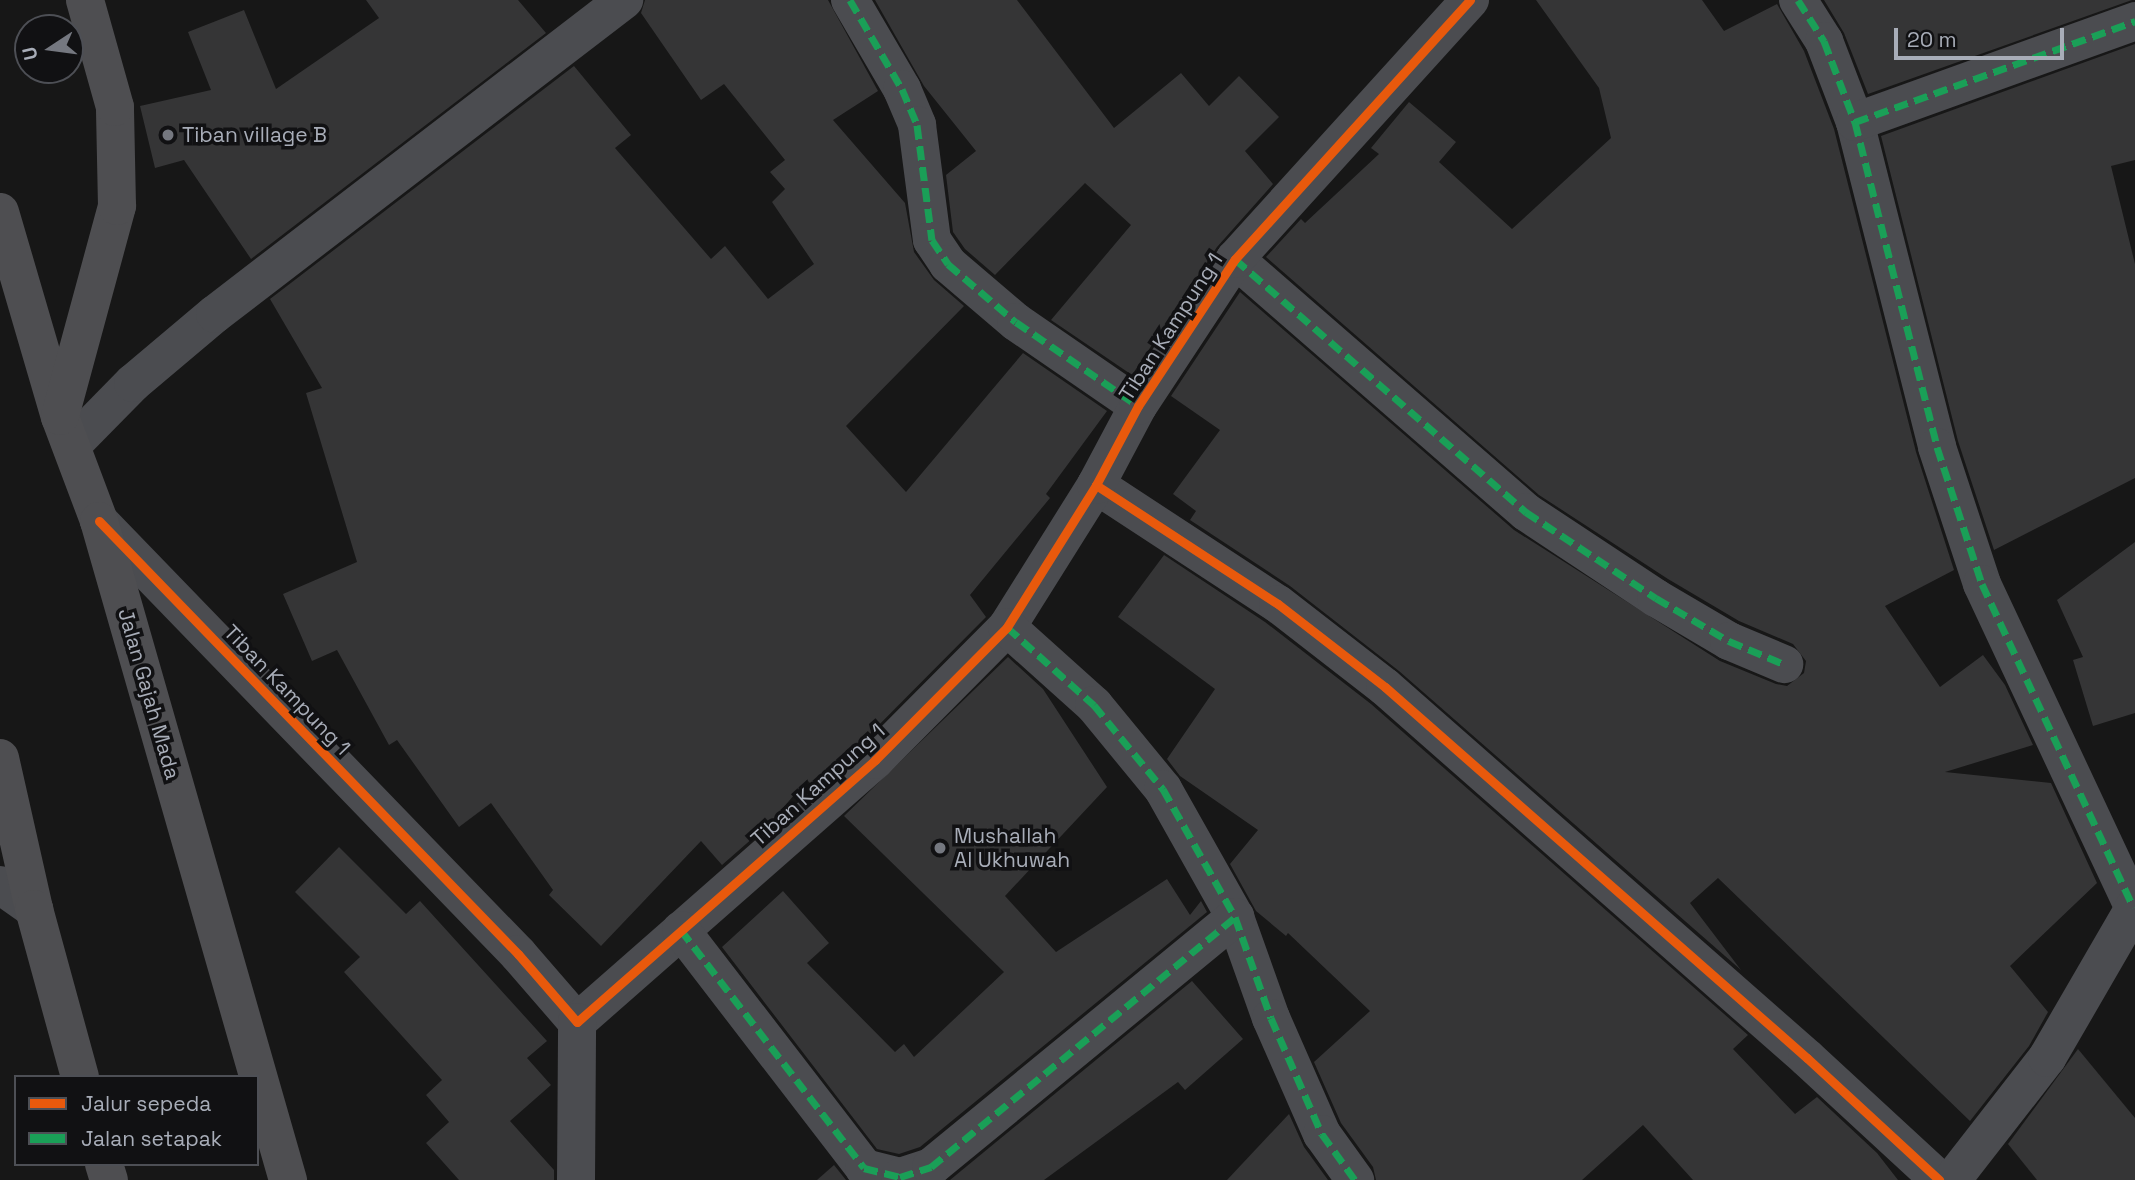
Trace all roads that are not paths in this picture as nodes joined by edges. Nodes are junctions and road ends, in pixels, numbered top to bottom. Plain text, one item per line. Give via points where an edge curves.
1 (85, 0) edge
2 (624, 0) edge
3 (850, 0) edge
4 (1470, 0) edge
5 (1798, 0) edge
6 (2135, 21) edge
7 (1855, 122) junction
8 (0, 212) edge
9 (1235, 259) junction
10 (1138, 406) junction
11 (66, 430) junction
12 (1096, 485) junction
13 (99, 521) junction
14 (1007, 627) junction
15 (1784, 664) dead end
16 (0, 758) edge
17 (0, 885) edge
18 (2134, 906) edge
19 (34, 909) junction
20 (1235, 917) junction
21 (681, 930) junction
22 (577, 1022) junction
23 (79, 1075) edge
24 (258, 1075) edge
25 (259, 1079) edge
26 (288, 1180) edge
27 (576, 1180) edge
28 (1355, 1180) edge
29 (1939, 1180) edge
30 (1952, 1180) edge

1 - 11 highway via 115,107 117,206
2 - 11 street via 215,314 133,383
3 - 10 street via 902,89 917,125 932,240 948,264 1016,322
4 - 9 street, Tiban Kampung 1
5 - 7 street via 1824,41
6 - 7 street
7 - 18 street via 1937,447 1982,584
8 - 11 highway, Jalan Gajah Mada
9 - 10 street, Tiban Kampung 1
9 - 15 street via 1526,512 1656,598 1729,641
10 - 12 street, Tiban Kampung 1
11 - 13 highway, Jalan Gajah Mada
12 - 14 street, Tiban Kampung 1
12 - 29 street via 1278,604 1385,687
13 - 22 street, Tiban Kampung 1 via 518,954
13 - 24 highway, Jalan Gajah Mada
14 - 20 street via 1094,705 1163,789
14 - 21 street, Tiban Kampung 1 via 875,760
16 - 19 highway
17 - 19 street
18 - 30 street via 2047,1058
19 - 23 highway
20 - 21 street via 931,1167 900,1177 864,1168
20 - 28 street via 1271,1018 1322,1134
21 - 22 street, Tiban Kampung 1
22 - 27 street
25 - 26 highway, Jalan Gajah Mada

